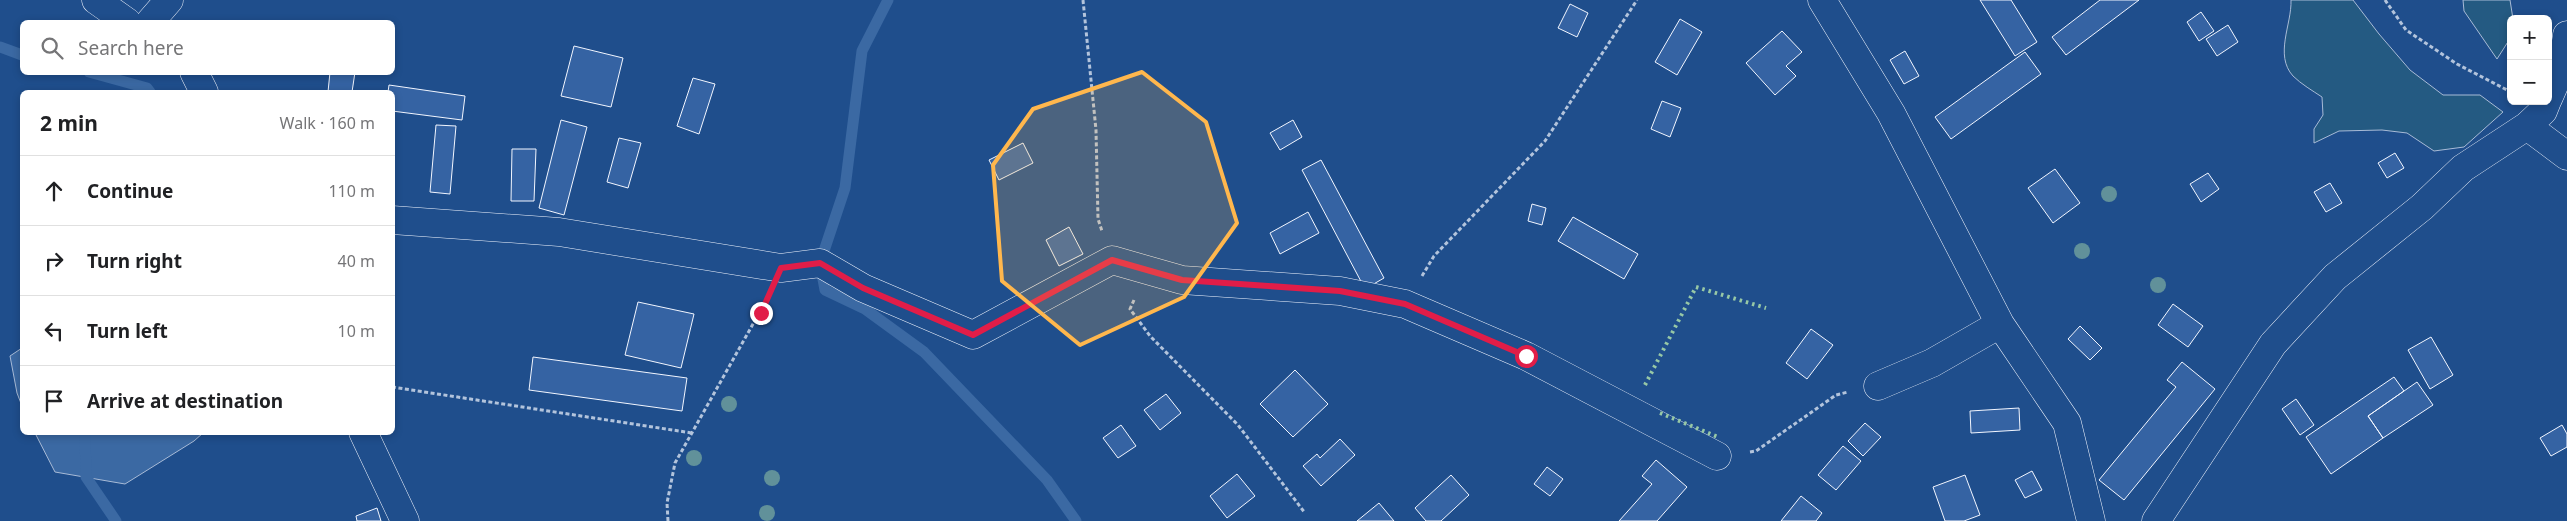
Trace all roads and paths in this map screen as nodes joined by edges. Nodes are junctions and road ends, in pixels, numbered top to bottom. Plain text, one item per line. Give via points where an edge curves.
1 (96, 0) edge
2 (170, 0) edge
3 (1083, 0) edge
4 (1637, 0) edge
5 (1822, 0) edge
6 (2385, 0) edge
7 (124, 20) edge
8 (152, 20) edge
9 (2567, 35) edge
10 (196, 75) edge
11 (203, 90) edge
12 (2507, 90) edge
13 (2552, 91) edge
14 (2546, 105) edge
15 (2527, 126) junction
16 (2567, 156) edge
17 (395, 220) edge
18 (1112, 260) junction
19 (781, 268) junction
20 (1146, 271) junction
21 (1405, 304) junction
22 (2000, 324) junction
23 (1878, 386) joint
24 (395, 387) edge
25 (692, 433) junction
26 (364, 435) edge
27 (1717, 456) joint
28 (1305, 513) dead end
29 (405, 521) edge
30 (668, 521) edge
31 (2091, 521) edge
32 (2156, 521) edge

1 - 7 street
2 - 8 street
3 - 18 path via 1096,130 1098,219
4 - 21 path via 1545,141 1434,256
5 - 22 street via 1891,113
6 - 12 path via 2406,30 2457,64
9 - 13 street via 2562,67
10 - 11 street
14 - 15 street
15 - 16 street
15 - 32 street via 2463,168 2422,207 2335,277 2273,344
17 - 19 street via 559,232
18 - 19 street via 973,335 863,288 820,263
18 - 20 street
19 - 25 path via 761,313
20 - 21 street via 1182,280 1340,291
20 - 28 path via 1130,309 1150,336 1238,425
21 - 27 street via 1526,356
22 - 23 street via 1932,363
22 - 31 street via 2067,423
23 - 27 path via 1836,395 1756,451
24 - 25 path
25 - 30 path via 674,463 667,503
26 - 29 street

